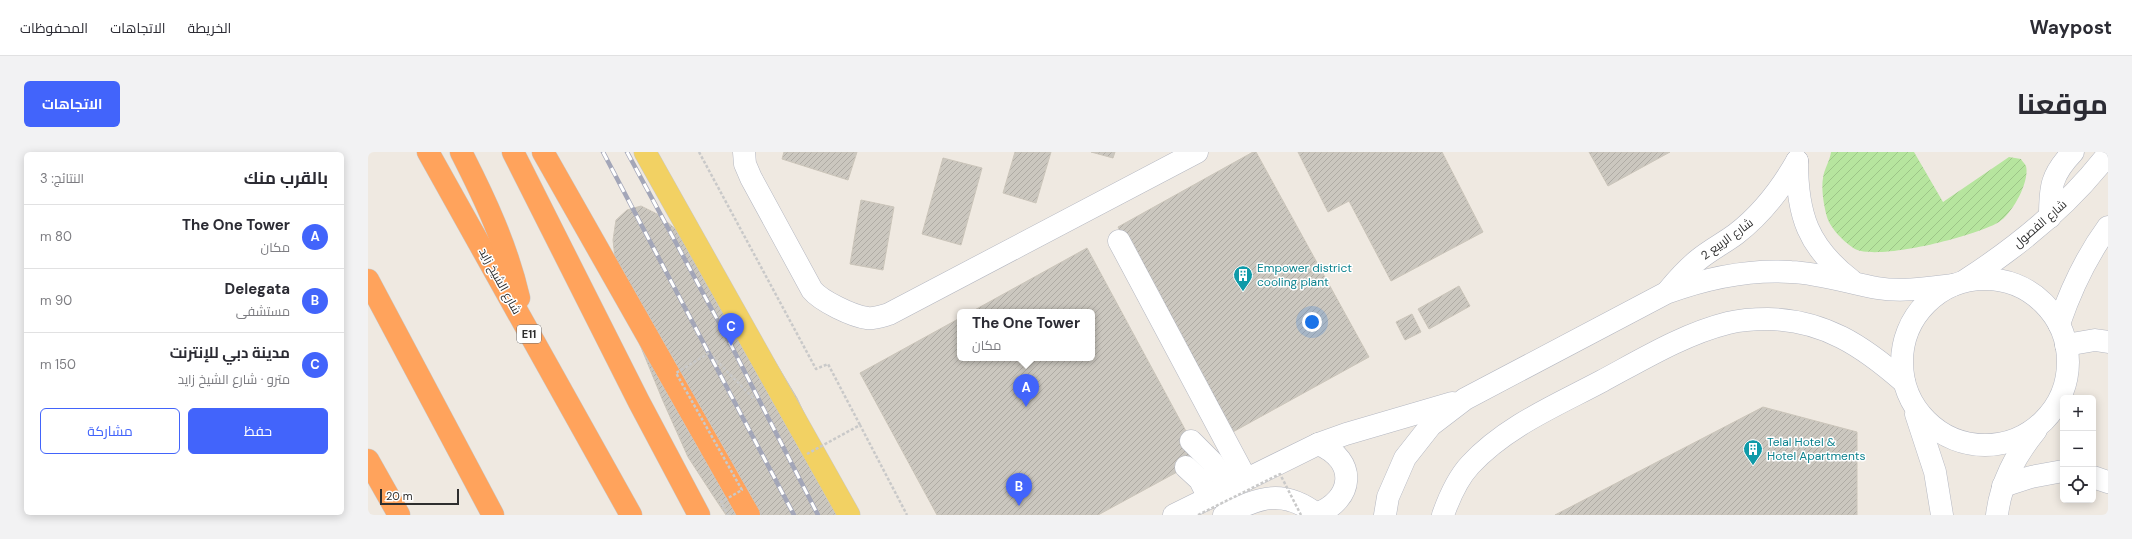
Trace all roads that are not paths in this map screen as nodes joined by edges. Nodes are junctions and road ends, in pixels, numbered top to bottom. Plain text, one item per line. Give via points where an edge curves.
1 (428, 152) edge
2 (461, 152) edge
3 (513, 152) edge
4 (543, 152) edge
5 (645, 152) edge
6 (744, 152) edge
7 (1197, 152) edge
8 (2073, 152) edge
9 (2108, 154) edge
10 (1798, 157) edge
11 (2050, 218) junction
12 (2108, 227) edge
13 (1119, 241) dead end
14 (368, 280) edge
15 (1855, 284) junction
16 (1958, 284) junction
17 (1666, 293) junction
18 (524, 324) junction
19 (2059, 324) junction
20 (2108, 342) edge
21 (2066, 345) junction
22 (1907, 391) junction
23 (1465, 399) junction
24 (2041, 423) junction
25 (1191, 441) dead end
26 (1318, 444) junction
27 (368, 460) edge
28 (1186, 466) dead end
29 (2060, 472) edge
30 (2096, 478) edge
31 (2108, 482) edge
32 (1238, 483) junction
33 (2004, 486) junction
34 (1204, 506) edge
35 (1941, 513) edge
36 (1312, 514) edge
37 (399, 515) edge
38 (493, 515) edge
39 (631, 515) edge
40 (699, 515) edge
41 (749, 515) edge
42 (849, 515) edge
43 (1174, 515) edge
44 (1224, 515) edge
45 (1386, 515) edge
46 (1443, 515) edge
47 (1997, 515) edge

1 - 18 highway, شارع الشيخ زايد / E11
2 - 18 highway via 500,236
3 - 40 highway
4 - 41 highway
5 - 42 main road
6 - 7 street via 745,164 751,178 812,290 825,302 866,318 878,318
8 - 11 street via 2056,172 2052,183
9 - 11 street, شارع الفصول
10 - 15 street, شارع الربيع 2 via 1797,190 1803,218 1815,244 1833,266
10 - 17 street, شارع الربيع 2 via 1780,188 1754,218 1698,260
11 - 16 street, شارع الفصول via 2005,254
12 - 19 street via 2083,265
13 - 32 street
14 - 38 highway
15 - 16 street via 1904,290
15 - 17 street via 1798,272 1760,271 1728,274
16 - 19 street via 1985,279 2008,282 2029,291 2046,306
16 - 22 street, شارع الفصول via 1933,297 1917,314 1906,336 1902,358
17 - 23 street
18 - 39 highway, شارع الشيخ زايد / E11
19 - 21 street
20 - 21 street via 2095,340
21 - 24 street via 2068,366 2064,387 2055,407
22 - 24 street via 1923,418 1939,432 1959,442 1980,446 2003,444 2023,436
22 - 35 street via 1928,450
22 - 46 street via 1875,356 1842,336 1813,326 1768,319 1730,322 1693,334 1658,351 1521,425 1469,465 1449,498
23 - 26 street
23 - 45 street via 1431,424 1405,458 1388,497
24 - 33 street via 2022,447
25 - 32 street
26 - 32 street
26 - 36 street via 1332,450 1341,460 1345,473 1345,487 1339,499 1329,509
27 - 37 highway
28 - 34 street via 1200,480
29 - 33 street
30 - 31 street
32 - 34 street
33 - 47 street
34 - 43 street
36 - 44 street via 1303,504 1272,497 1257,499

